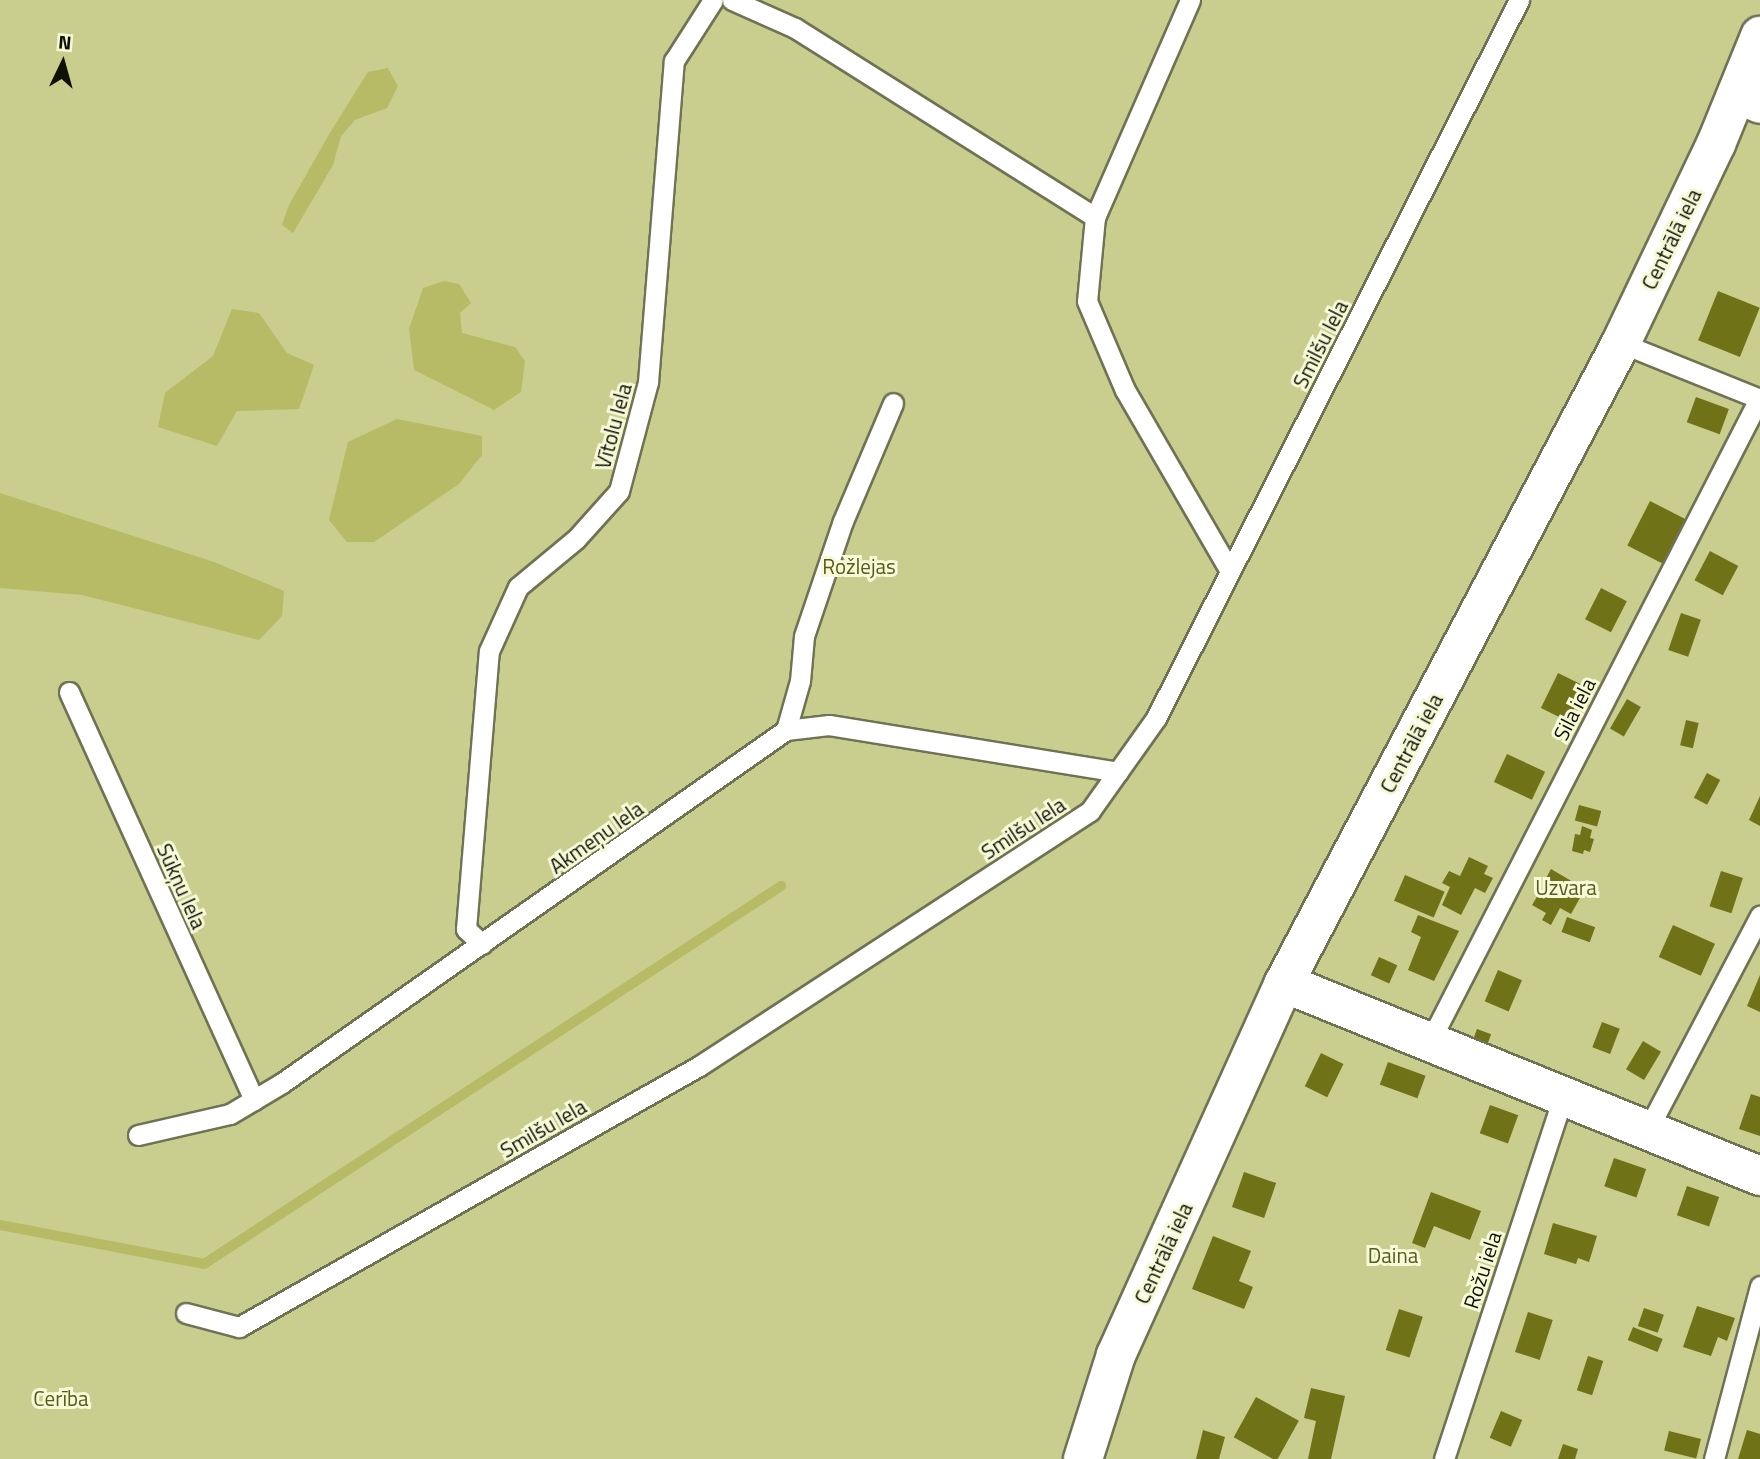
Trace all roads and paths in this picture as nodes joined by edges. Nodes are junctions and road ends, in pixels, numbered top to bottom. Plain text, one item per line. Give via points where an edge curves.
1 (713, 0) edge
2 (732, 0) edge
3 (1190, 0) edge
4 (1519, 0) edge
5 (1760, 36) edge
6 (1749, 99) edge
7 (1095, 217) junction
8 (1621, 343) junction
9 (1760, 399) edge
10 (893, 403) dead end
11 (1230, 572) junction
12 (69, 692) dead end
13 (786, 730) junction
14 (1118, 772) junction
15 (1760, 916) edge
16 (482, 944) junction
17 (1284, 983) junction
18 (1430, 1041) junction
19 (1564, 1095) junction
20 (254, 1100) junction
21 (1648, 1129) junction
22 (138, 1135) dead end
23 (1760, 1176) edge
24 (1760, 1286) edge
25 (186, 1313) dead end
26 (1083, 1459) edge
27 (1444, 1459) edge
28 (1714, 1459) edge

1 - 16 lane, Vītolu Iela via 674,61 648,382 618,491 576,539 518,587 489,650 466,929
2 - 7 lane via 795,28
3 - 7 lane
4 - 11 lane, Smilšu Iela
5 - 6 street, Centrālā iela
6 - 8 street, Centrālā iela
7 - 11 lane via 1087,301 1125,390
8 - 9 lane
8 - 17 street, Centrālā iela
9 - 18 lane, Sila iela
10 - 13 lane via 843,521 804,636 800,681
11 - 14 lane, Smilšu Iela via 1156,718
12 - 20 lane, Sūkņu Iela
13 - 14 lane, Akmeņu Iela via 829,725
13 - 16 lane, Akmeņu Iela
14 - 25 lane, Smilšu Iela via 1090,811 699,1066 239,1327
15 - 21 lane
16 - 20 lane, Akmeņu Iela
17 - 18 street
17 - 26 street, Centrālā iela via 1116,1354
18 - 19 street
19 - 21 street
19 - 27 lane, Rožu iela
20 - 22 lane, Akmeņu Iela via 230,1114
21 - 23 street
24 - 28 lane

